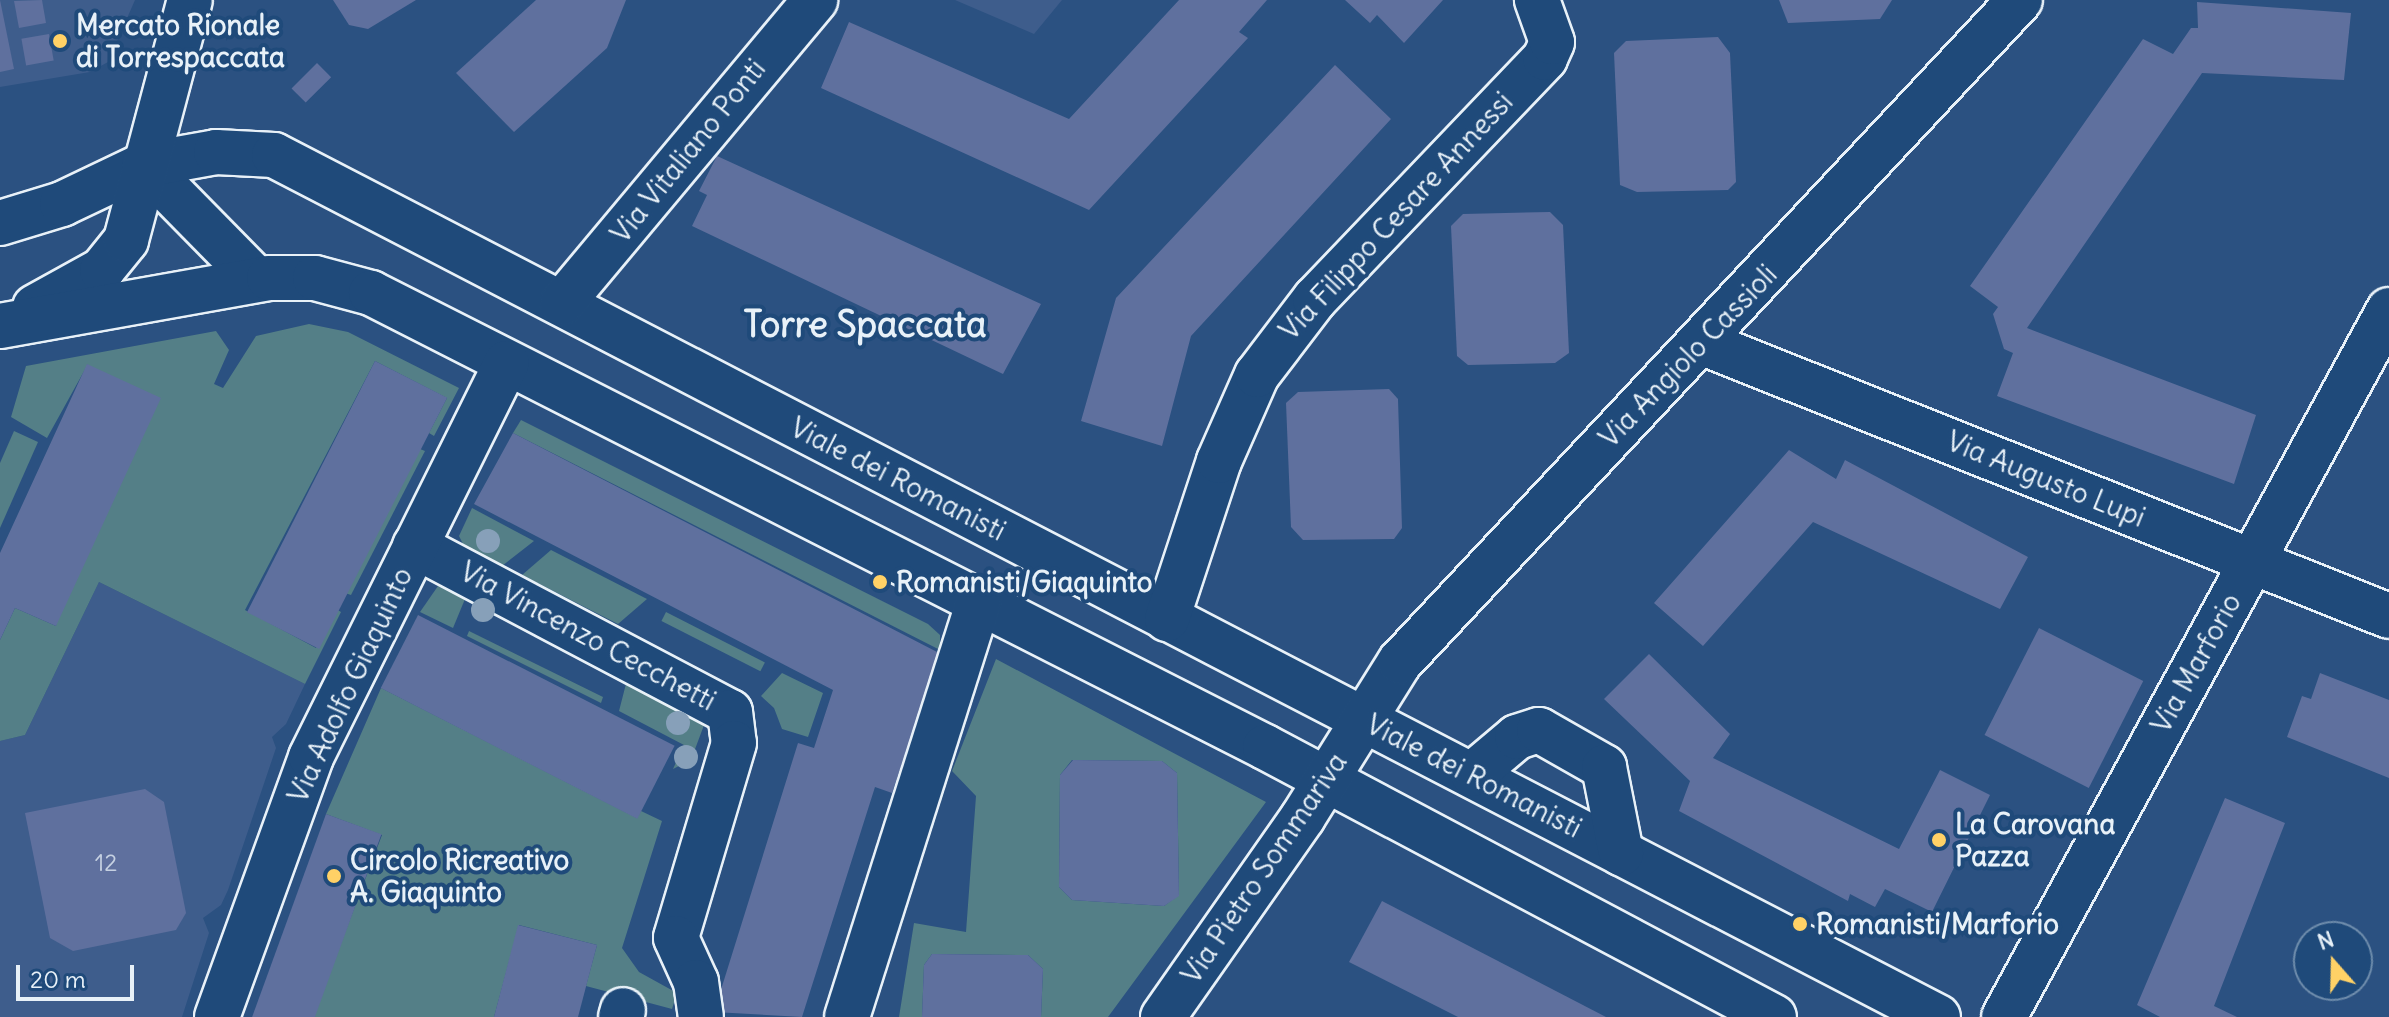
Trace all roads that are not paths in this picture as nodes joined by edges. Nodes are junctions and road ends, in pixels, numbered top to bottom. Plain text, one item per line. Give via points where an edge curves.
1 (190, 0) edge
2 (815, 0) edge
3 (1537, 0) edge
4 (2020, 0) edge
5 (144, 165) junction
6 (0, 223) edge
7 (256, 279) junction
8 (562, 303) junction
9 (2389, 310) edge
10 (0, 325) edge
11 (1703, 343) junction
12 (507, 363) junction
13 (415, 546) junction
14 (2252, 560) junction
15 (979, 602) junction
16 (2389, 616) edge
17 (1167, 619) junction
18 (1363, 719) junction
19 (1473, 774) junction
20 (1327, 781) junction
21 (1621, 853) junction
22 (217, 1017) edge
23 (701, 1017) edge
24 (847, 1017) edge
25 (1163, 1017) edge
26 (1774, 1017) edge
27 (1938, 1017) edge
28 (2004, 1017) edge

1 - 5 street
2 - 8 street, Via Vitaliano Ponti
3 - 17 street, Via Filippo Cesare Annessi via 1552,42 1545,58 1315,299 1257,375 1223,449
4 - 11 street, Via Angiolo Cassioli
5 - 6 street, Viale dei Romanisti via 62,204
5 - 7 street
5 - 8 street, Viale dei Romanisti via 216,152 274,155
5 - 10 street via 129,231 113,260
7 - 10 street
7 - 12 street via 315,278 357,288
8 - 17 street, Viale dei Romanisti
9 - 14 street, Via Marforio
11 - 14 street, Via Augusto Lupi
11 - 18 street, Via Angiolo Cassioli via 1473,578 1400,662
12 - 13 street, Via Adolfo Giaquinto
12 - 15 street
13 - 22 street, Via Adolfo Giaquinto via 311,757
13 - 23 street, Via Vincenzo Cecchetti via 730,712 734,743 676,938 696,982
14 - 16 street, Via Augusto Lupi
14 - 28 street, Via Marforio
15 - 20 street
15 - 24 street
17 - 18 street, Viale dei Romanisti
18 - 19 street, Viale dei Romanisti
18 - 20 street, Via Pietro Sommariva
19 - 21 street, Viale dei Romanisti
19 - 21 street via 1517,737 1539,730 1604,767
20 - 25 street, Via Pietro Sommariva
20 - 26 street
21 - 27 street, Viale dei Romanisti

